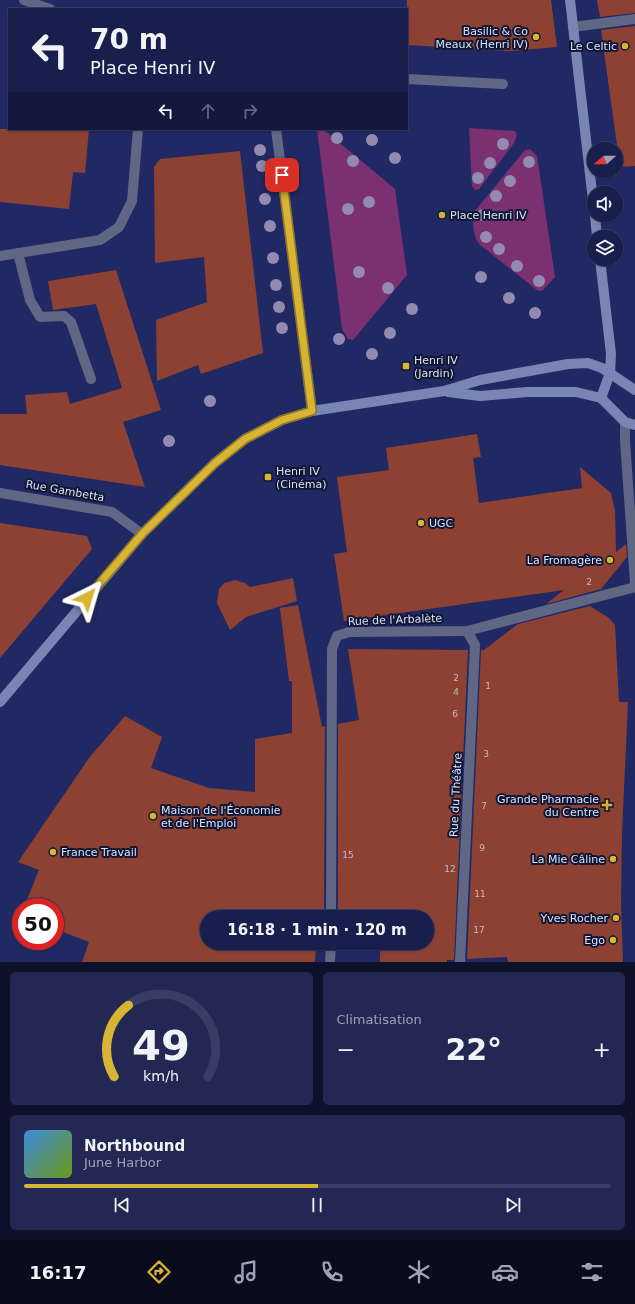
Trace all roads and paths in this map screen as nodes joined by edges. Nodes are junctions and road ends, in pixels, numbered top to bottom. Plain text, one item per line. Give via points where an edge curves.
1 (24, 0) edge
2 (570, 0) edge
3 (47, 8) edge
4 (635, 19) edge
5 (573, 27) junction
6 (408, 80) edge
7 (503, 84) dead end
8 (138, 130) edge
9 (276, 130) edge
10 (591, 186) edge
11 (18, 253) junction
12 (0, 256) edge
13 (601, 266) edge
14 (610, 373) junction
15 (91, 378) dead end
16 (635, 390) edge
17 (444, 391) junction
18 (601, 398) junction
19 (312, 411) junction
20 (625, 422) junction
21 (635, 425) edge
22 (0, 493) edge
23 (142, 534) junction
24 (635, 584) edge
25 (635, 587) edge
26 (467, 631) junction
27 (0, 702) edge
28 (331, 910) edge
29 (331, 950) edge
30 (330, 962) edge
31 (460, 962) edge

1 - 3 street
2 - 5 main road
4 - 5 street
5 - 10 main road
6 - 7 street
8 - 11 street via 132,201 119,227 100,240
9 - 19 street
11 - 12 street
11 - 15 street via 30,300 40,316 64,316 71,322
13 - 14 main road via 611,354
14 - 16 main road
14 - 17 main road via 588,363 568,364 480,380
14 - 18 main road
17 - 18 main road via 480,396 527,392 576,392
17 - 19 main road
18 - 20 main road
19 - 23 main road via 282,420 245,439 215,463
20 - 21 main road
20 - 24 street via 624,441
22 - 23 street, Rue Gambetta via 112,512
23 - 27 main road
25 - 26 street, Rue de l'Arbalète
26 - 28 street, Rue de l'Arbalète via 349,632 337,636 332,649
26 - 31 street, Rue du Théâtre via 476,646
29 - 30 street

